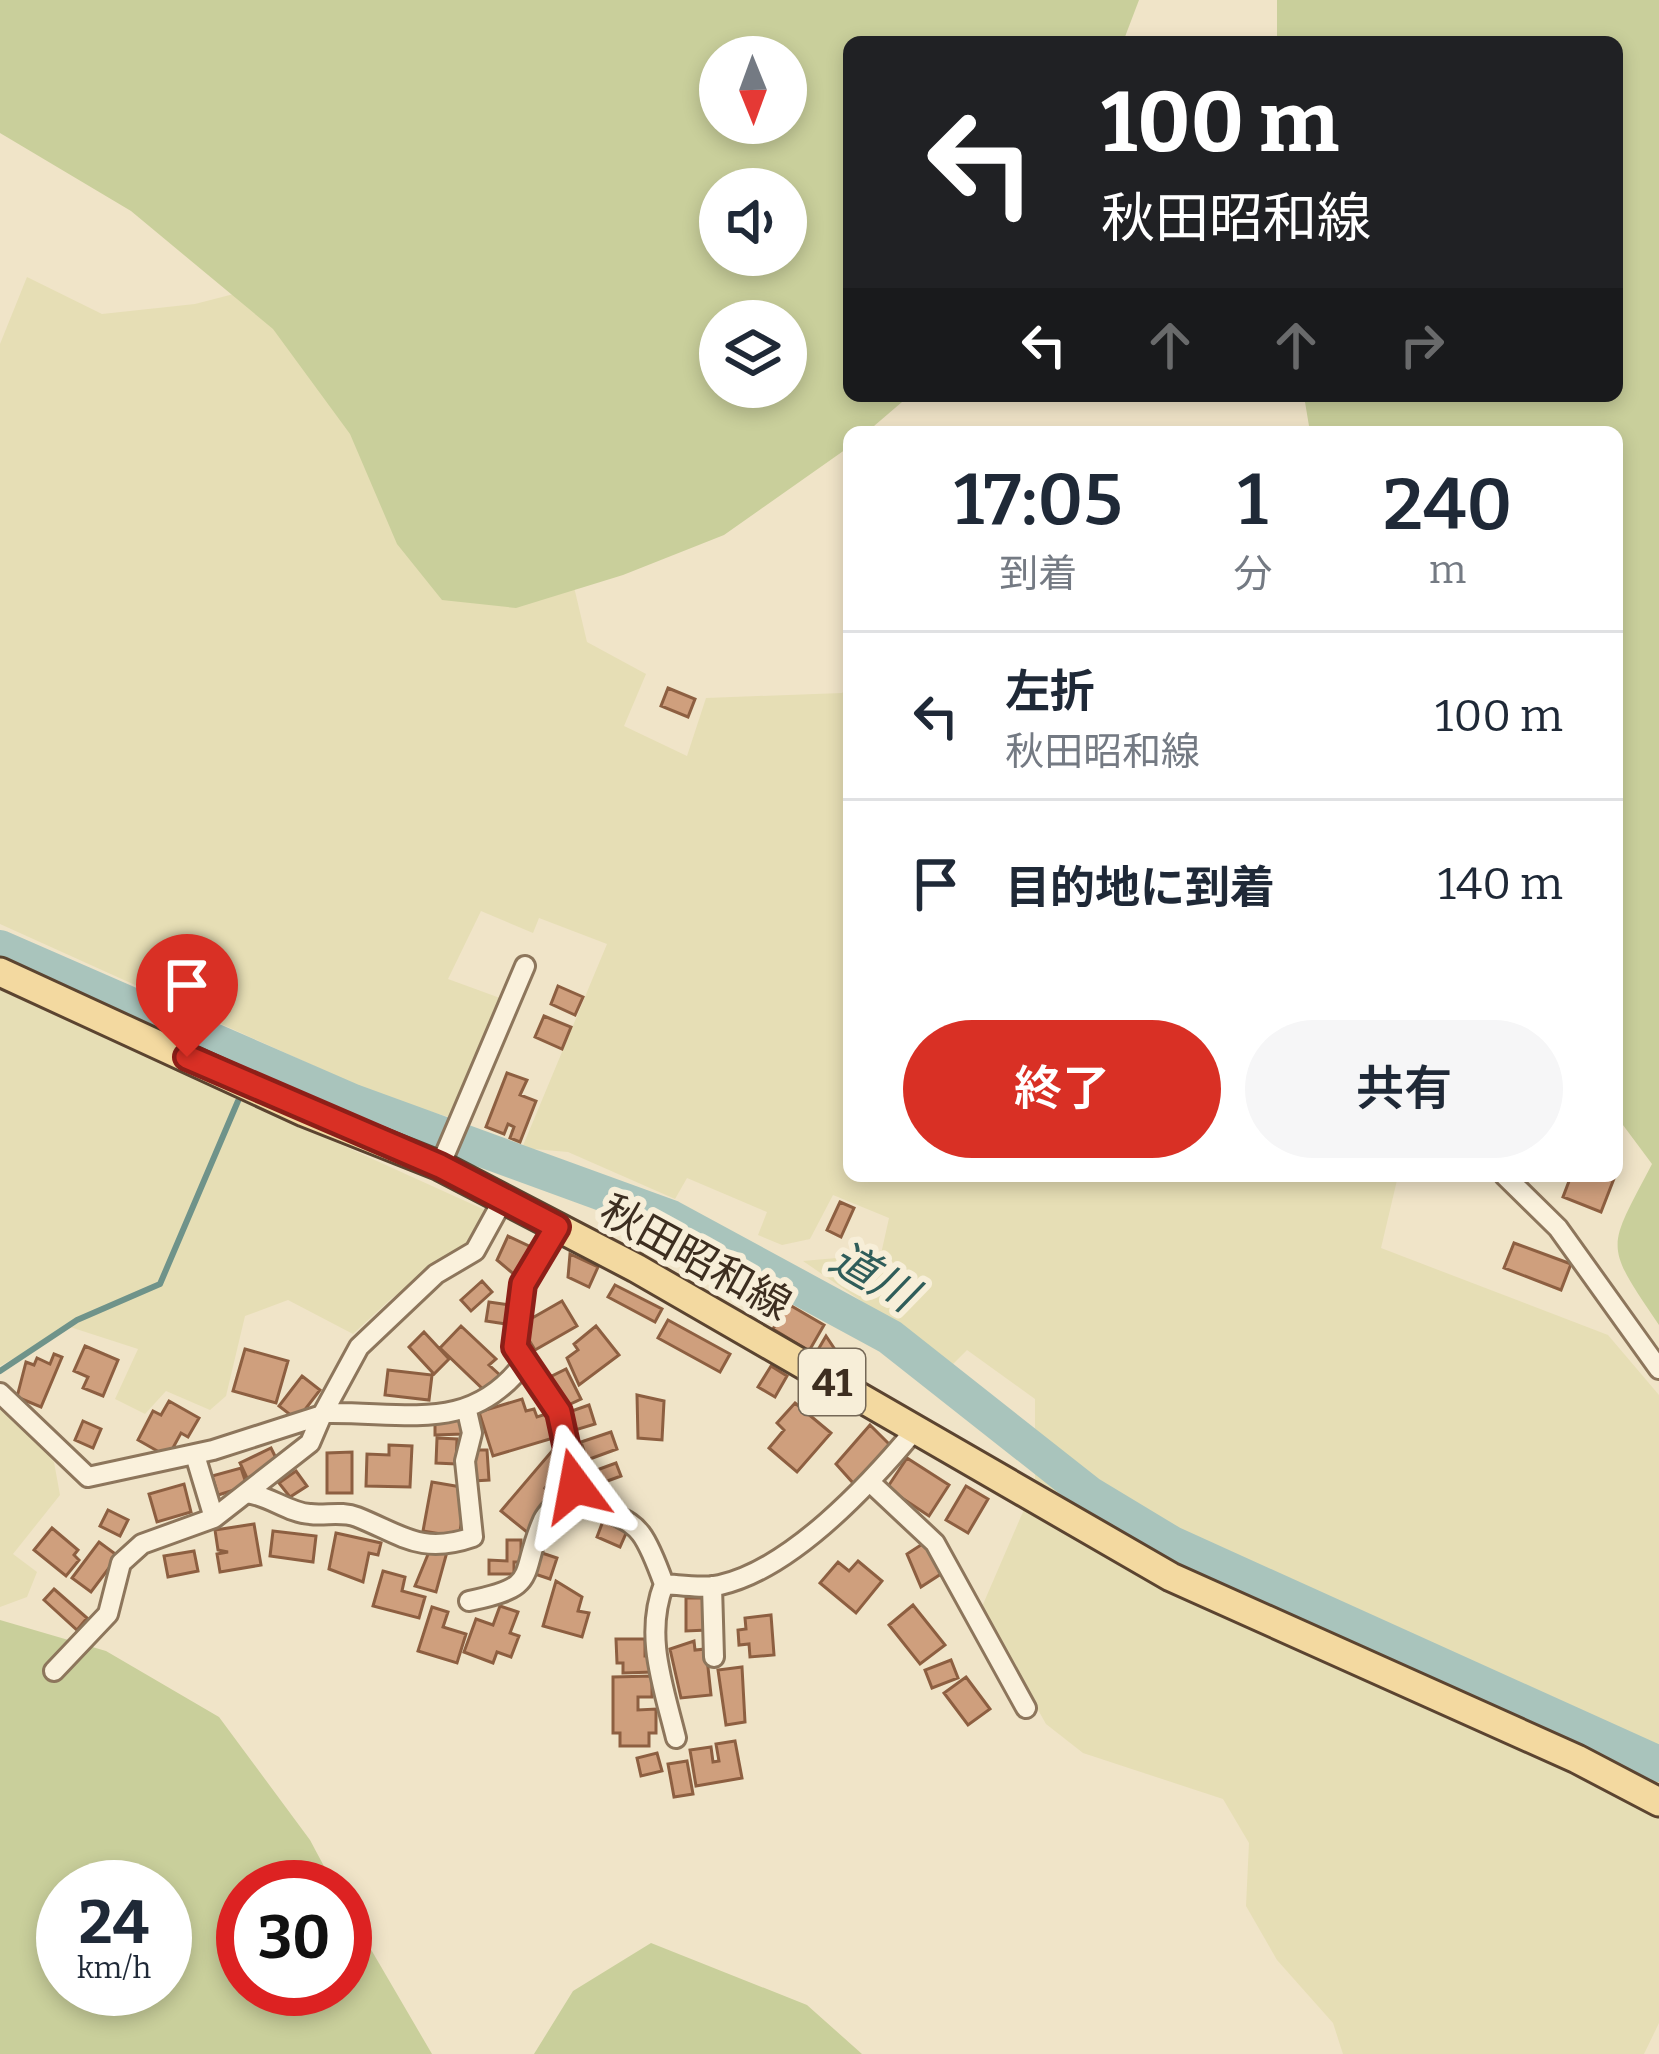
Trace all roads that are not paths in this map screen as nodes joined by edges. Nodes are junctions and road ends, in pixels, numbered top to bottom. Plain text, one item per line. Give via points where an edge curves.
1 (525, 966) dead end
2 (0, 972) edge
3 (440, 1166) junction
4 (1510, 1182) edge
5 (503, 1200) junction
6 (557, 1227) junction
7 (524, 1363) junction
8 (1659, 1369) edge
9 (0, 1393) edge
10 (467, 1412) junction
11 (323, 1414) junction
12 (914, 1431) junction
13 (195, 1455) junction
14 (871, 1484) junction
15 (575, 1486) junction
16 (248, 1493) junction
17 (214, 1518) junction
18 (664, 1584) junction
19 (712, 1586) junction
20 (469, 1601) dead end
21 (714, 1657) dead end
22 (54, 1671) dead end
23 (1027, 1708) dead end
24 (676, 1738) dead end
25 (1659, 1802) edge

1 - 3 street
2 - 3 main road, 秋田昭和線 / 41
3 - 5 main road, 秋田昭和線 / 41
4 - 8 street via 1558,1228
5 - 6 main road, 秋田昭和線 / 41
5 - 11 street via 475,1251 436,1274 359,1347
6 - 7 street via 523,1284 514,1321
6 - 12 main road, 秋田昭和線 / 41
7 - 10 street via 502,1391
7 - 15 street via 559,1412
9 - 13 street via 88,1477
10 - 11 street
10 - 16 street via 473,1537 451,1545 397,1539 353,1515 309,1514
11 - 13 street
11 - 16 street via 310,1443
12 - 14 street
12 - 25 main road, 秋田昭和線 / 41 via 1214,1599
13 - 17 street
14 - 19 street via 750,1575
14 - 23 street via 935,1543
15 - 18 street via 646,1535
15 - 20 street via 544,1517 531,1568 511,1592
16 - 17 street
17 - 22 street via 142,1544 121,1563 108,1614
18 - 19 street
18 - 24 street via 652,1612
19 - 21 street

